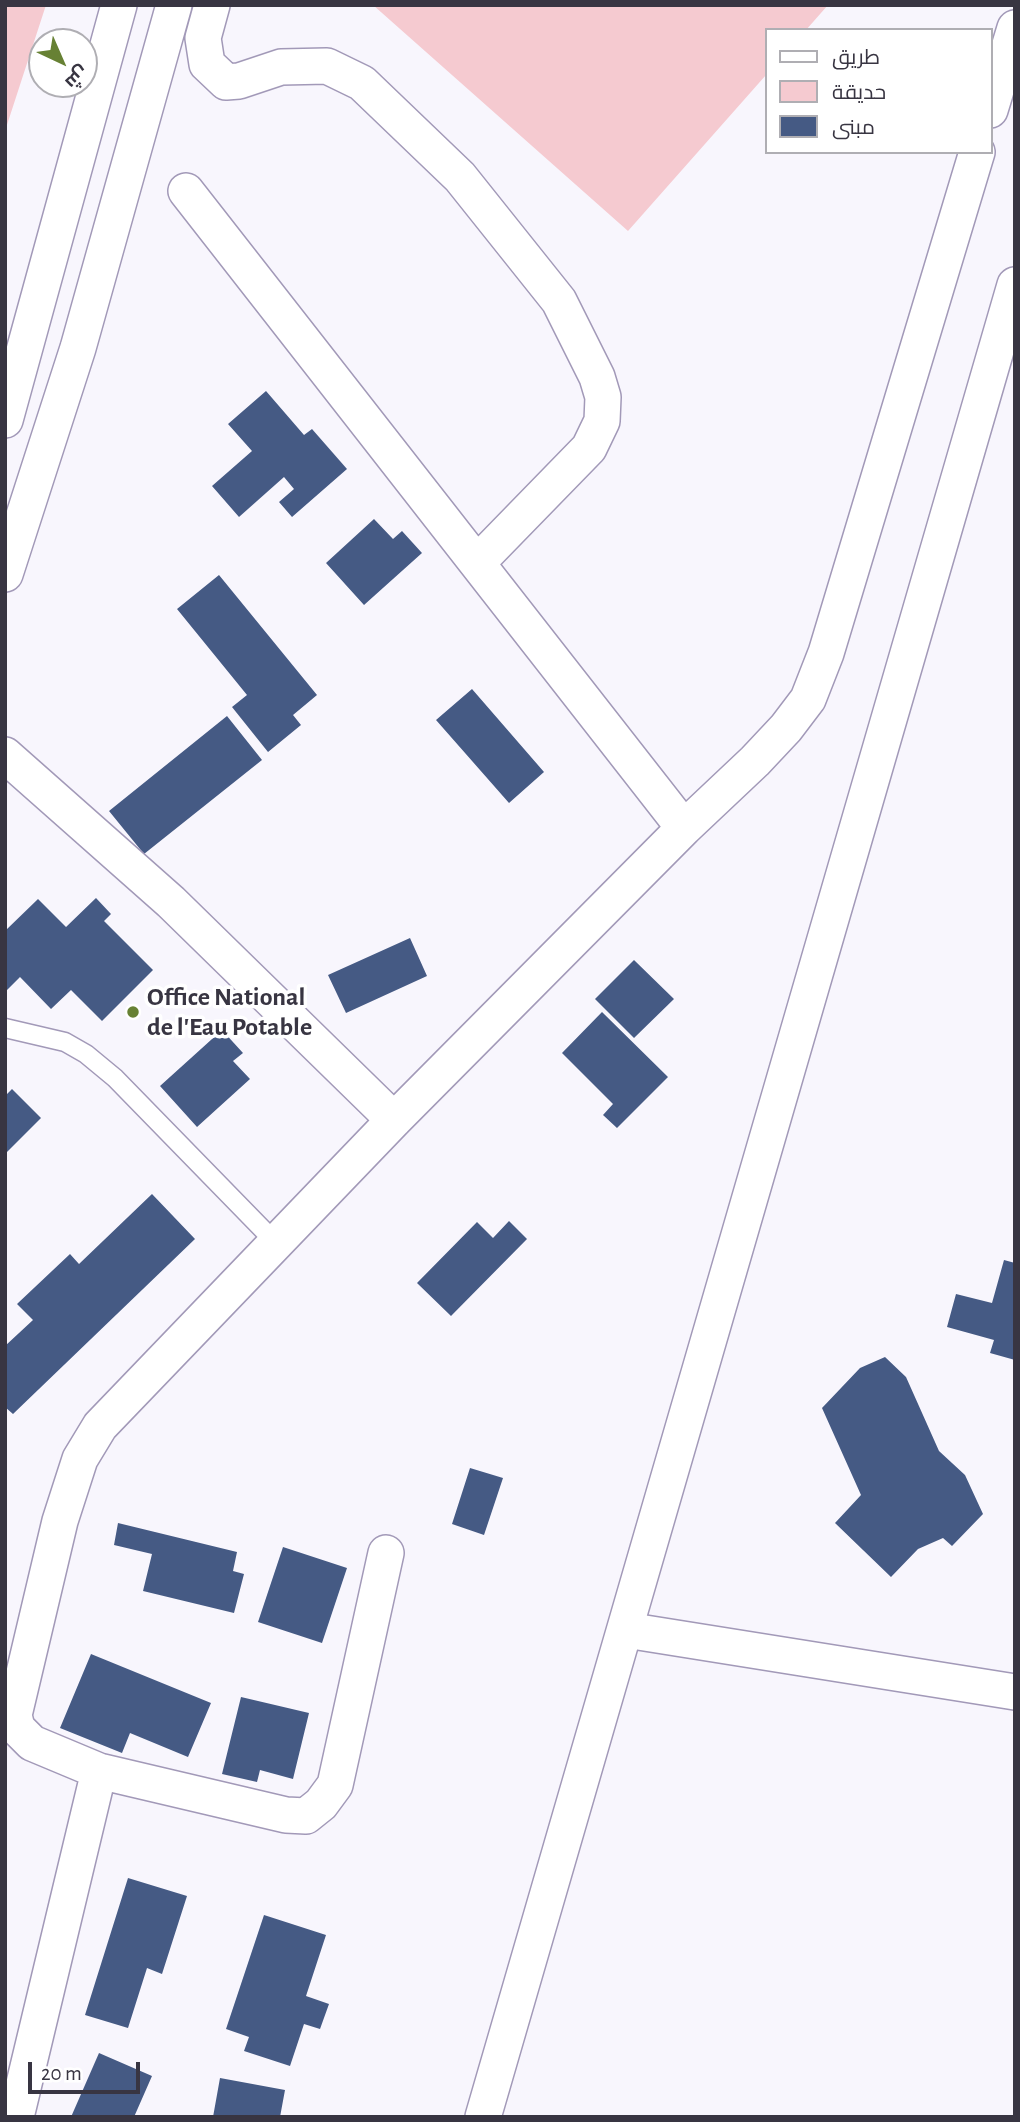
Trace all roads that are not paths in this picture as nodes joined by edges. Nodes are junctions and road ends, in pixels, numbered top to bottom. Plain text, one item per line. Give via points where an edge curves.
1 (119, 5) edge
2 (174, 5) edge
3 (212, 5) edge
4 (1015, 27) edge
5 (992, 103) edge
6 (976, 154) edge
7 (186, 191) dead end
8 (1014, 292) edge
9 (5, 420) edge
10 (477, 563) junction
11 (5, 574) edge
12 (5, 755) edge
13 (684, 828) junction
14 (5, 1028) edge
15 (394, 1121) junction
16 (276, 1243) junction
17 (386, 1553) dead end
18 (626, 1630) junction
19 (1015, 1692) edge
20 (99, 1771) junction
21 (16, 2117) edge
22 (483, 2117) edge

1 - 9 street
2 - 11 street via 78,348
3 - 10 street via 203,38 207,64 220,79 239,81 281,67 327,66 362,83 421,139 460,177 559,301 597,377 603,397 602,421 589,448
4 - 5 street
6 - 13 street via 818,680 786,728
7 - 10 street
8 - 18 street
10 - 13 street
12 - 15 street via 171,902
13 - 15 street
14 - 16 lane via 65,1042 115,1078
15 - 16 street
16 - 20 street via 125,1396 92,1436 80,1459 60,1521 14,1715 17,1728 32,1743
17 - 20 street via 339,1771 329,1796 314,1811 306,1816 286,1815
18 - 19 street
18 - 22 street
20 - 21 street

